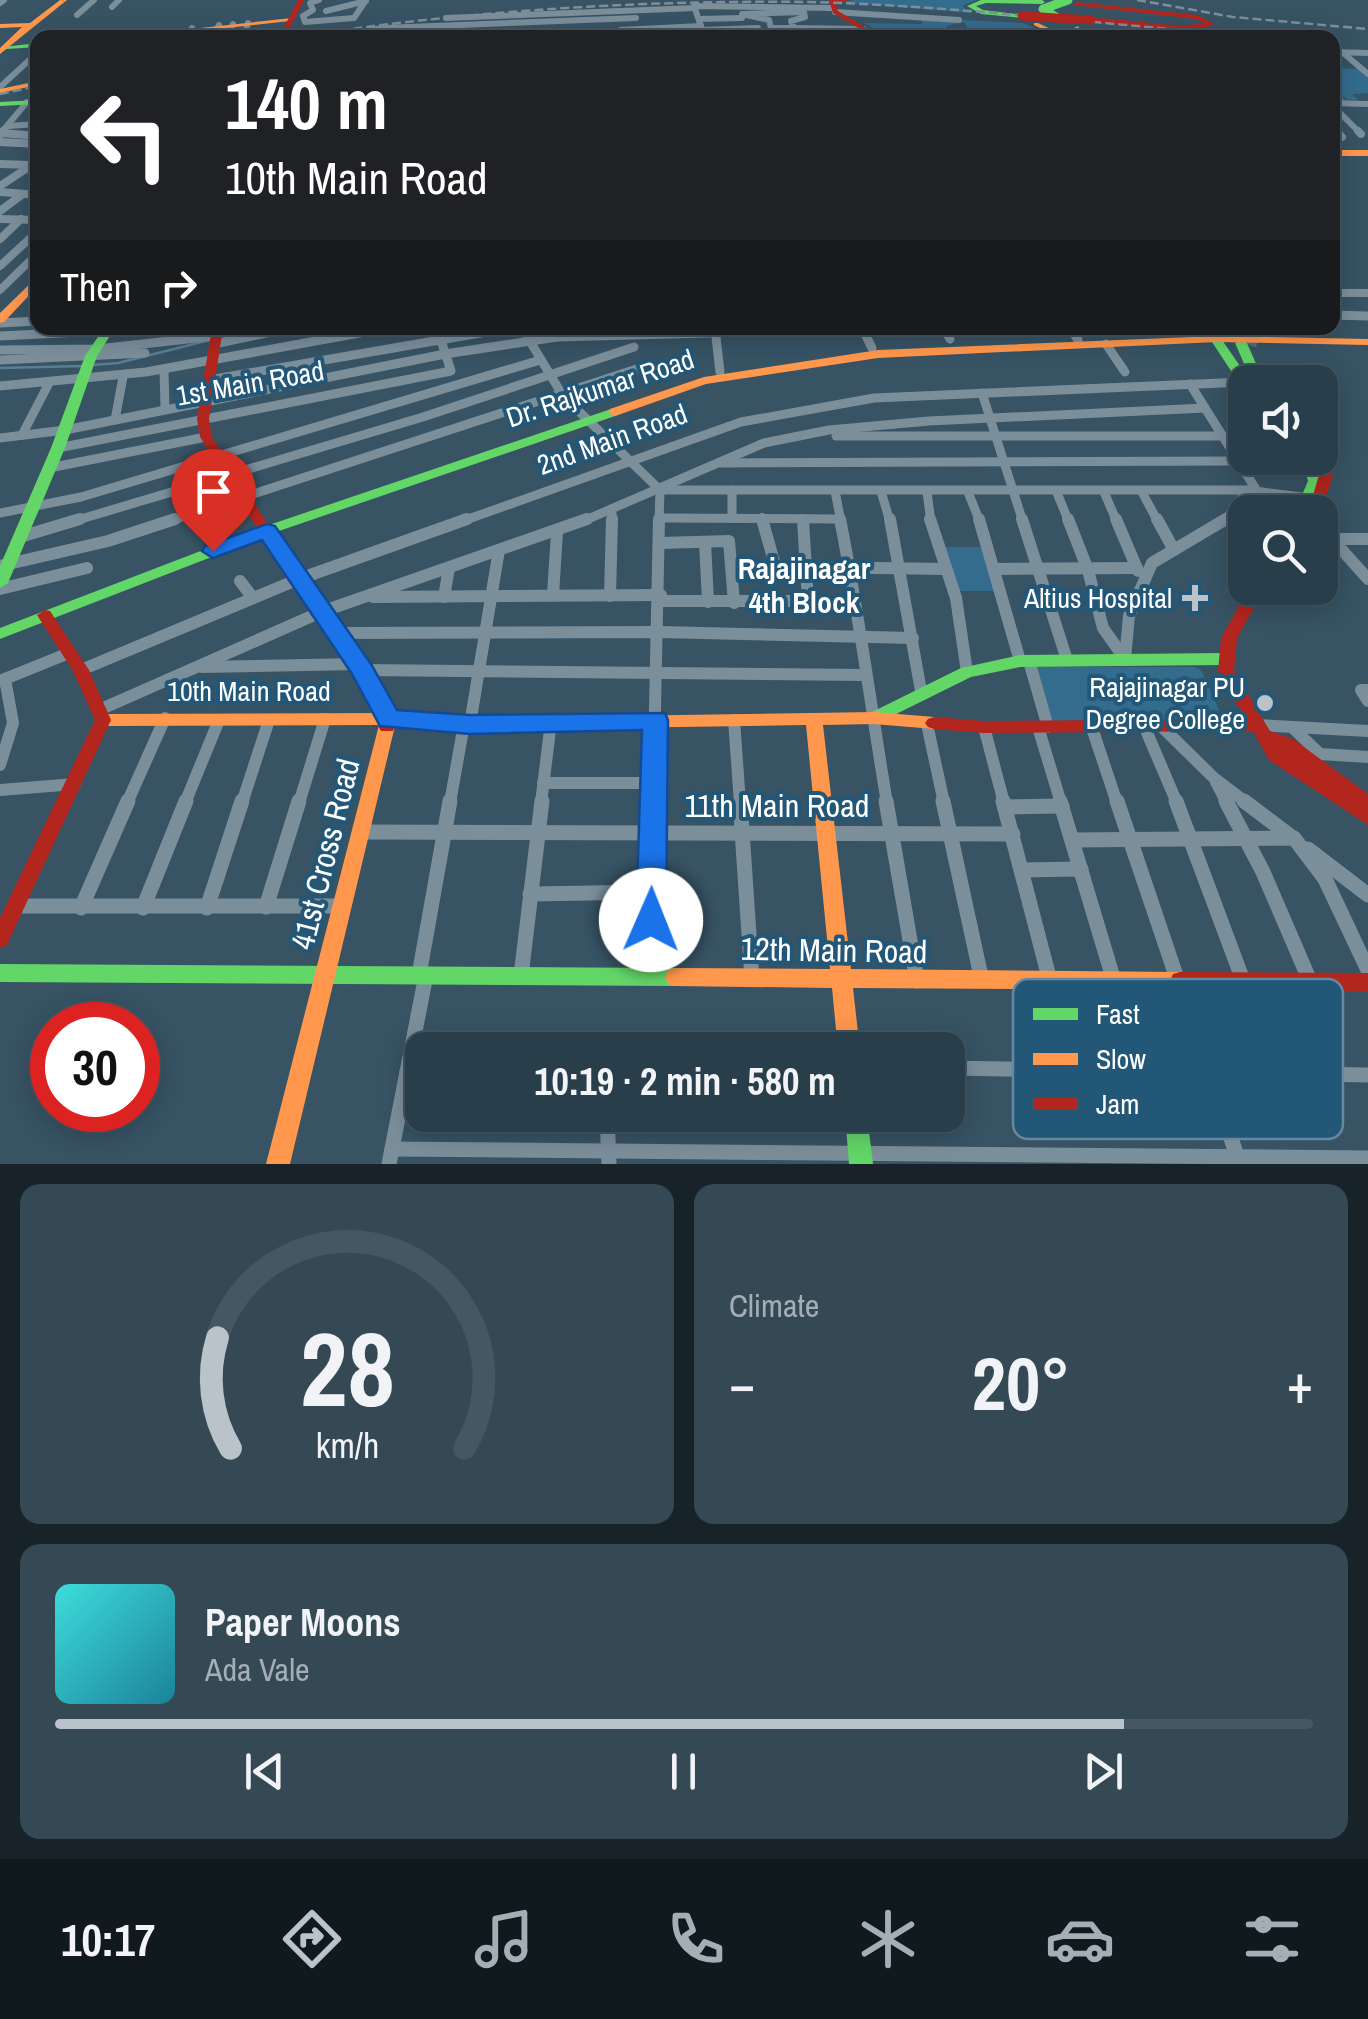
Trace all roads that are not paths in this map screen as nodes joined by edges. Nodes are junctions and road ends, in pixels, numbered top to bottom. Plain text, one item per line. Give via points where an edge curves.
1 (57, 0) edge
2 (94, 0) edge
3 (119, 0) edge
4 (319, 0) edge
5 (1116, 0) edge
6 (366, 1) edge
7 (112, 7) dead end
8 (838, 7) edge
9 (654, 10) junction
10 (360, 12) junction
11 (522, 12) junction
12 (677, 14) dead end
13 (77, 15) dead end
14 (290, 16) edge
15 (1060, 17) edge
16 (570, 19) junction
17 (959, 20) dead end
18 (700, 21) edge
19 (745, 21) dead end
20 (637, 24) edge
21 (397, 25) dead end
22 (622, 25) dead end
23 (20, 26) edge
24 (680, 27) junction
25 (657, 28) junction
26 (758, 28) dead end
27 (794, 28) junction
28 (517, 29) edge
29 (235, 30) edge
30 (378, 30) edge
31 (439, 30) edge
32 (559, 30) edge
33 (581, 30) edge
34 (681, 30) edge
35 (825, 30) edge
36 (868, 30) edge
37 (30, 48) edge
38 (2, 49) edge
39 (1342, 52) joint
40 (1368, 53) edge
41 (30, 57) edge
42 (1368, 74) edge
43 (0, 89) edge
44 (30, 90) edge
45 (30, 92) edge
46 (30, 96) edge
47 (0, 104) edge
48 (1340, 104) edge
49 (1368, 104) edge
50 (1340, 114) edge
51 (30, 131) edge
52 (4, 133) edge
53 (11, 142) junction
54 (28, 143) joint
55 (1366, 145) edge
56 (1340, 146) edge
57 (0, 150) edge
58 (30, 151) edge
59 (21, 158) dead end
60 (0, 163) edge
61 (30, 164) edge
62 (30, 168) edge
63 (18, 176) junction
64 (30, 176) edge
65 (0, 189) edge
66 (23, 194) junction
67 (30, 194) edge
68 (0, 212) edge
69 (30, 218) edge
70 (22, 219) junction
71 (30, 238) edge
72 (0, 239) edge
73 (30, 261) edge
74 (0, 266) edge
75 (30, 288) edge
76 (0, 290) edge
77 (1340, 293) edge
78 (1368, 293) edge
79 (1340, 315) edge
80 (1368, 316) edge
81 (0, 321) edge
82 (30, 321) edge
83 (144, 335) edge
84 (247, 335) edge
85 (292, 335) edge
86 (424, 335) edge
87 (439, 335) edge
88 (524, 335) edge
89 (570, 335) edge
90 (716, 335) edge
91 (866, 335) edge
92 (948, 335) edge
93 (1060, 335) edge
94 (1242, 335) edge
95 (1331, 335) edge
96 (0, 336) edge
97 (950, 339) dead end
98 (1368, 340) edge
99 (211, 341) edge
100 (527, 342) junction
101 (1106, 344) junction
102 (634, 347) dead end
103 (872, 348) junction
104 (0, 350) edge
105 (145, 353) dead end
106 (445, 354) junction
107 (94, 355) edge
108 (0, 360) edge
109 (537, 361) junction
110 (649, 365) dead end
111 (1244, 365) edge
112 (1252, 365) edge
113 (1257, 365) edge
114 (164, 370) junction
115 (720, 372) junction
116 (1125, 372) dead end
117 (548, 377) junction
118 (123, 378) junction
119 (210, 380) junction
120 (1228, 383) edge
121 (48, 384) junction
122 (1190, 384) junction
123 (0, 386) edge
124 (982, 393) junction
125 (561, 396) junction
126 (324, 397) junction
127 (1205, 408) junction
128 (165, 409) junction
129 (991, 417) junction
130 (206, 419) junction
131 (583, 419) junction
132 (115, 420) junction
133 (338, 420) junction
134 (22, 435) junction
135 (797, 436) junction
136 (997, 436) junction
137 (1222, 436) junction
138 (0, 438) edge
139 (61, 439) junction
140 (1228, 444) edge
141 (217, 456) junction
142 (1006, 460) junction
143 (1228, 461) edge
144 (631, 464) junction
145 (713, 465) junction
146 (49, 468) junction
147 (1246, 475) edge
148 (227, 476) junction
149 (660, 490) junction
150 (732, 490) junction
151 (835, 491) junction
152 (1252, 491) junction
153 (881, 492) junction
154 (927, 492) junction
155 (968, 492) junction
156 (1104, 492) junction
157 (1142, 492) junction
158 (1016, 493) junction
159 (1057, 493) junction
160 (1301, 495) edge
161 (244, 496) junction
162 (612, 509) junction
163 (29, 510) junction
164 (0, 514) edge
165 (661, 518) junction
166 (732, 518) junction
167 (762, 519) junction
168 (803, 520) junction
169 (840, 520) junction
170 (267, 527) junction
171 (557, 532) junction
172 (20, 537) junction
173 (1338, 538) edge
174 (1368, 539) edge
175 (705, 542) junction
176 (661, 543) junction
177 (1338, 549) edge
178 (500, 550) junction
179 (1174, 550) junction
180 (87, 568) dead end
181 (449, 568) junction
182 (852, 568) junction
183 (902, 569) junction
184 (945, 569) junction
185 (994, 569) junction
186 (807, 570) junction
187 (1041, 570) junction
188 (1088, 570) junction
189 (1140, 573) junction
190 (2, 576) edge
191 (299, 579) junction
192 (1368, 579) edge
193 (240, 580) dead end
194 (554, 595) junction
195 (444, 596) junction
196 (493, 596) junction
197 (610, 596) junction
198 (364, 597) junction
199 (252, 598) junction
200 (660, 598) junction
201 (708, 602) junction
202 (734, 602) junction
203 (1244, 605) edge
204 (320, 612) junction
205 (45, 615) junction
206 (0, 626) edge
207 (334, 632) junction
208 (660, 632) junction
209 (487, 633) junction
210 (0, 634) edge
211 (863, 636) junction
212 (912, 638) junction
213 (68, 653) junction
214 (1126, 659) junction
215 (1223, 659) junction
216 (1068, 660) junction
217 (1025, 661) junction
218 (193, 667) junction
219 (360, 667) junction
220 (81, 670) junction
221 (480, 670) junction
222 (656, 671) junction
223 (968, 672) junction
224 (865, 675) junction
225 (2, 680) edge
226 (1368, 690) edge
227 (921, 691) junction
228 (1368, 701) edge
229 (101, 715) junction
230 (165, 718) junction
231 (874, 718) junction
232 (325, 719) junction
233 (389, 719) junction
234 (814, 719) junction
235 (218, 720) junction
236 (269, 720) junction
237 (656, 720) junction
238 (734, 720) junction
239 (551, 722) junction
240 (7, 724) edge
241 (467, 724) junction
242 (927, 724) junction
243 (984, 727) junction
244 (1043, 727) junction
245 (1154, 727) junction
246 (1092, 728) junction
247 (1294, 729) junction
248 (1260, 730) junction
249 (1368, 730) edge
250 (1368, 757) edge
251 (0, 764) edge
252 (1214, 778) junction
253 (544, 783) junction
254 (76, 784) junction
255 (652, 784) junction
256 (0, 790) edge
257 (1368, 804) edge
258 (1062, 806) junction
259 (1006, 808) junction
260 (1368, 818) edge
261 (361, 832) junction
262 (444, 832) junction
263 (652, 834) junction
264 (742, 834) junction
265 (826, 834) junction
266 (952, 834) junction
267 (1013, 834) junction
268 (537, 835) junction
269 (894, 835) junction
270 (1294, 838) junction
271 (1132, 839) junction
272 (1192, 839) junction
273 (1245, 839) junction
274 (1072, 840) junction
275 (1081, 869) junction
276 (1022, 870) junction
277 (652, 892) junction
278 (530, 894) junction
279 (1368, 895) edge
280 (16, 906) junction
281 (343, 906) junction
282 (266, 907) junction
283 (81, 908) junction
284 (143, 908) junction
285 (207, 908) junction
286 (0, 939) edge
287 (1368, 970) edge
288 (0, 973) edge
289 (326, 974) junction
290 (422, 975) junction
291 (520, 976) junction
292 (650, 978) junction
293 (752, 979) junction
294 (1049, 979) edge
295 (1113, 979) edge
296 (1175, 979) edge
297 (1243, 979) edge
298 (1309, 979) edge
299 (842, 980) junction
300 (917, 981) junction
301 (982, 981) junction
302 (1013, 981) edge
303 (418, 1032) edge
304 (847, 1032) edge
305 (965, 1068) edge
306 (1013, 1069) edge
307 (1343, 1074) edge
308 (1368, 1074) edge
309 (405, 1107) edge
310 (608, 1132) edge
311 (858, 1132) edge
312 (1230, 1139) edge
313 (391, 1156) edge
314 (1236, 1156) junction
315 (609, 1158) edge
316 (860, 1159) edge
317 (1355, 1160) edge
318 (1261, 1162) edge
319 (278, 1164) edge

1 - 23 street
2 - 13 street
3 - 7 street
4 - 14 street
5 - 15 street, bridge via 1155,20
6 - 10 street
6 - 10 street via 325,9
8 - 17 street
8 - 18 street via 700,5
8 - 36 street
9 - 11 street
9 - 18 street
9 - 25 street
10 - 14 street via 348,20 305,22 313,10
11 - 28 street
11 - 31 street
12 - 24 street
14 - 29 street
16 - 20 street
16 - 20 street
16 - 28 street
16 - 32 street
18 - 18 street via 734,14
18 - 19 street
18 - 24 street
18 - 26 street
20 - 25 street
21 - 28 street
22 - 33 street
23 - 38 street
24 - 25 street
24 - 34 street
27 - 27 street via 792,21 807,14 742,14 770,20 777,30
27 - 35 street
28 - 31 street
28 - 31 street
30 - 31 street
37 - 38 street
39 - 40 street
39 - 42 street
41 - 43 street
43 - 44 street
45 - 47 street
46 - 52 street
48 - 49 street
50 - 55 street
51 - 52 street
52 - 53 street
53 - 54 street
53 - 57 street
54 - 60 street
55 - 56 street
58 - 59 street
60 - 61 street
62 - 63 street
63 - 64 street
63 - 65 street
65 - 66 street
66 - 67 street
66 - 68 street
68 - 70 street
69 - 70 street
70 - 72 street
71 - 74 street
73 - 76 street
75 - 81 street
77 - 78 street
79 - 80 street
81 - 82 street
83 - 107 street
84 - 99 street
85 - 99 street
86 - 119 street
87 - 106 street
88 - 100 street
89 - 100 street
90 - 115 street
91 - 103 street
92 - 97 street
93 - 103 street, Dr. Rajkumar Road
94 - 98 street, Dr. Rajkumar Road
94 - 101 street, Dr. Rajkumar Road
94 - 111 street
94 - 112 street
94 - 113 street
95 - 98 street, Dr. Rajkumar Road
96 - 107 street
99 - 107 street
99 - 114 street
99 - 119 street
100 - 106 street
100 - 109 street
101 - 116 street
101 - 131 street, Dr. Rajkumar Road via 819,360 704,381
102 - 117 street
103 - 115 street, Dr. Rajkumar Road
104 - 107 street
105 - 107 street
106 - 126 street, 1st Main Road via 451,372
106 - 130 street
107 - 108 street
107 - 118 street
107 - 121 street
107 - 139 street
109 - 117 street
109 - 133 street
110 - 125 street
114 - 118 street
114 - 128 street
115 - 131 street, Dr. Rajkumar Road
117 - 125 street
117 - 148 street
118 - 132 street
119 - 130 street
120 - 122 street, 2nd Main Road
121 - 123 street
121 - 134 street
122 - 124 street, 2nd Main Road
122 - 127 street
124 - 129 street
124 - 144 street, 2nd Main Road via 828,404 726,426
125 - 131 street
125 - 161 street
126 - 130 street, 1st Main Road
126 - 133 street
127 - 129 street
127 - 137 street
128 - 130 street
128 - 132 street
129 - 135 street
129 - 136 street
130 - 139 street, 1st Main Road
130 - 141 street
130 - 146 street
131 - 144 street
131 - 170 street, Dr. Rajkumar Road
132 - 139 street
133 - 141 street
134 - 138 street
134 - 139 street
135 - 136 street
135 - 145 street
136 - 137 street
136 - 142 street
137 - 140 street
139 - 146 street
141 - 148 street
141 - 163 street
142 - 143 street
142 - 145 street
142 - 158 street
144 - 149 street
144 - 191 street, 2nd Main Road
145 - 149 street
146 - 163 street
147 - 152 street
148 - 161 street
148 - 172 street
149 - 150 street
149 - 162 street
149 - 165 street
150 - 151 street
150 - 166 street
151 - 153 street
151 - 169 street
152 - 157 street
152 - 160 street
152 - 179 street via 1225,521
153 - 154 street
153 - 183 street
154 - 155 street
154 - 184 street
155 - 158 street
155 - 185 street
156 - 157 street
156 - 159 street
156 - 189 street
157 - 179 street
158 - 159 street
158 - 187 street
159 - 188 street
161 - 170 street
161 - 190 street
162 - 171 street
162 - 197 street
163 - 164 street
163 - 172 street
165 - 166 street
165 - 176 street
166 - 167 street
167 - 168 street
167 - 186 street via 776,572
168 - 169 street
168 - 186 street
169 - 182 street
170 - 191 street
170 - 205 street, Dr. Rajkumar Road
170 - 206 street, Dr. Rajkumar Road
171 - 178 street
171 - 194 street
172 - 190 street
173 - 174 street
175 - 176 street
175 - 201 street
175 - 202 street via 730,541
176 - 200 street
177 - 192 street
178 - 181 street
178 - 196 street
179 - 189 street
180 - 190 street
181 - 195 street
181 - 198 street
182 - 183 street
182 - 186 street
182 - 211 street
183 - 184 street
183 - 212 street
184 - 223 street
185 - 187 street
185 - 217 street
186 - 202 street via 808,602
187 - 188 street
187 - 216 street
188 - 189 street
188 - 214 street via 1103,628
189 - 214 street
191 - 199 street, 2nd Main Road
191 - 204 street
193 - 199 street
194 - 196 street
194 - 197 street
195 - 196 street
195 - 198 street
196 - 209 street
197 - 200 street
198 - 204 street
199 - 220 street, 2nd Main Road
200 - 201 street
200 - 208 street
201 - 202 street
203 - 215 street
204 - 207 street
204 - 218 street
205 - 210 street, Dr. Rajkumar Road
205 - 213 street
207 - 209 street
207 - 219 street
208 - 209 street
208 - 211 street
208 - 222 street
209 - 221 street
211 - 212 street
211 - 224 street
212 - 227 street
213 - 220 street
213 - 225 street
214 - 215 street, 10th Main Road
214 - 216 street, 10th Main Road
215 - 248 street
216 - 217 street, 10th Main Road
217 - 223 street, 10th Main Road
217 - 244 street
218 - 219 street
218 - 229 street
219 - 221 street
219 - 233 street
220 - 229 street
221 - 222 street
221 - 241 street
222 - 224 street
222 - 237 street
223 - 227 street, 10th Main Road
224 - 231 street
225 - 240 street
226 - 228 street via 1362,690
227 - 231 street, 10th Main Road
229 - 230 street, 10th Main Road
229 - 254 street
230 - 235 street, 10th Main Road
230 - 283 street
231 - 234 street, 10th Main Road
231 - 242 street, 10th Main Road
231 - 269 street
232 - 233 street, 10th Main Road
232 - 236 street, 10th Main Road
232 - 282 street
233 - 241 street, 10th Main Road
233 - 261 street, 41st Cross Road
234 - 238 street, 10th Main Road
234 - 265 street
235 - 236 street, 10th Main Road
235 - 284 street
236 - 285 street
237 - 238 street, 10th Main Road
237 - 239 street, 10th Main Road
237 - 255 street
238 - 264 street
239 - 241 street, 10th Main Road
239 - 253 street
240 - 251 street
241 - 262 street
242 - 243 street, 10th Main Road
242 - 266 street
243 - 244 street, 10th Main Road
243 - 259 street
244 - 246 street, 10th Main Road
244 - 258 street
245 - 246 street, 10th Main Road
245 - 248 street, 10th Main Road
245 - 252 street
245 - 272 street
246 - 271 street
247 - 248 street, 10th Main Road
247 - 249 street, 10th Main Road
247 - 250 street via 1320,754
248 - 257 street
248 - 260 street via 1275,755
252 - 270 street
252 - 273 street
253 - 255 street
253 - 268 street
254 - 256 street
254 - 280 street
255 - 263 street
258 - 259 street
258 - 274 street
259 - 267 street
261 - 262 street, 11th Main Road
261 - 281 street, 41st Cross Road
262 - 268 street, 11th Main Road
262 - 290 street
263 - 264 street, 11th Main Road
263 - 268 street, 11th Main Road
263 - 277 street
264 - 265 street, 11th Main Road
264 - 293 street
265 - 269 street, 11th Main Road
265 - 299 street
266 - 267 street, 11th Main Road
266 - 269 street, 11th Main Road
266 - 301 street
267 - 276 street
268 - 278 street
269 - 300 street
270 - 273 street
270 - 279 street
270 - 287 street via 1325,879
271 - 272 street
271 - 274 street
271 - 296 street
272 - 273 street
272 - 297 street
273 - 298 street
274 - 275 street
275 - 276 street
275 - 295 street
276 - 294 street
277 - 278 street
277 - 292 street
278 - 291 street
280 - 283 street
280 - 286 street
281 - 282 street
281 - 289 street, 41st Cross Road
282 - 285 street
283 - 284 street
284 - 285 street
288 - 289 street, 12th Main Road
289 - 290 street, 12th Main Road
289 - 319 street, 41st Cross Road
290 - 291 street, 12th Main Road
290 - 303 street
291 - 292 street, 12th Main Road
292 - 293 street, 12th Main Road
293 - 299 street, 12th Main Road
299 - 300 street, 12th Main Road
299 - 304 street
300 - 301 street, 12th Main Road
301 - 302 street, 12th Main Road
305 - 306 street
307 - 308 street
309 - 313 street
310 - 315 street
311 - 316 street
312 - 314 street
313 - 315 street
314 - 316 street
314 - 318 street
315 - 316 street
317 - 318 street

